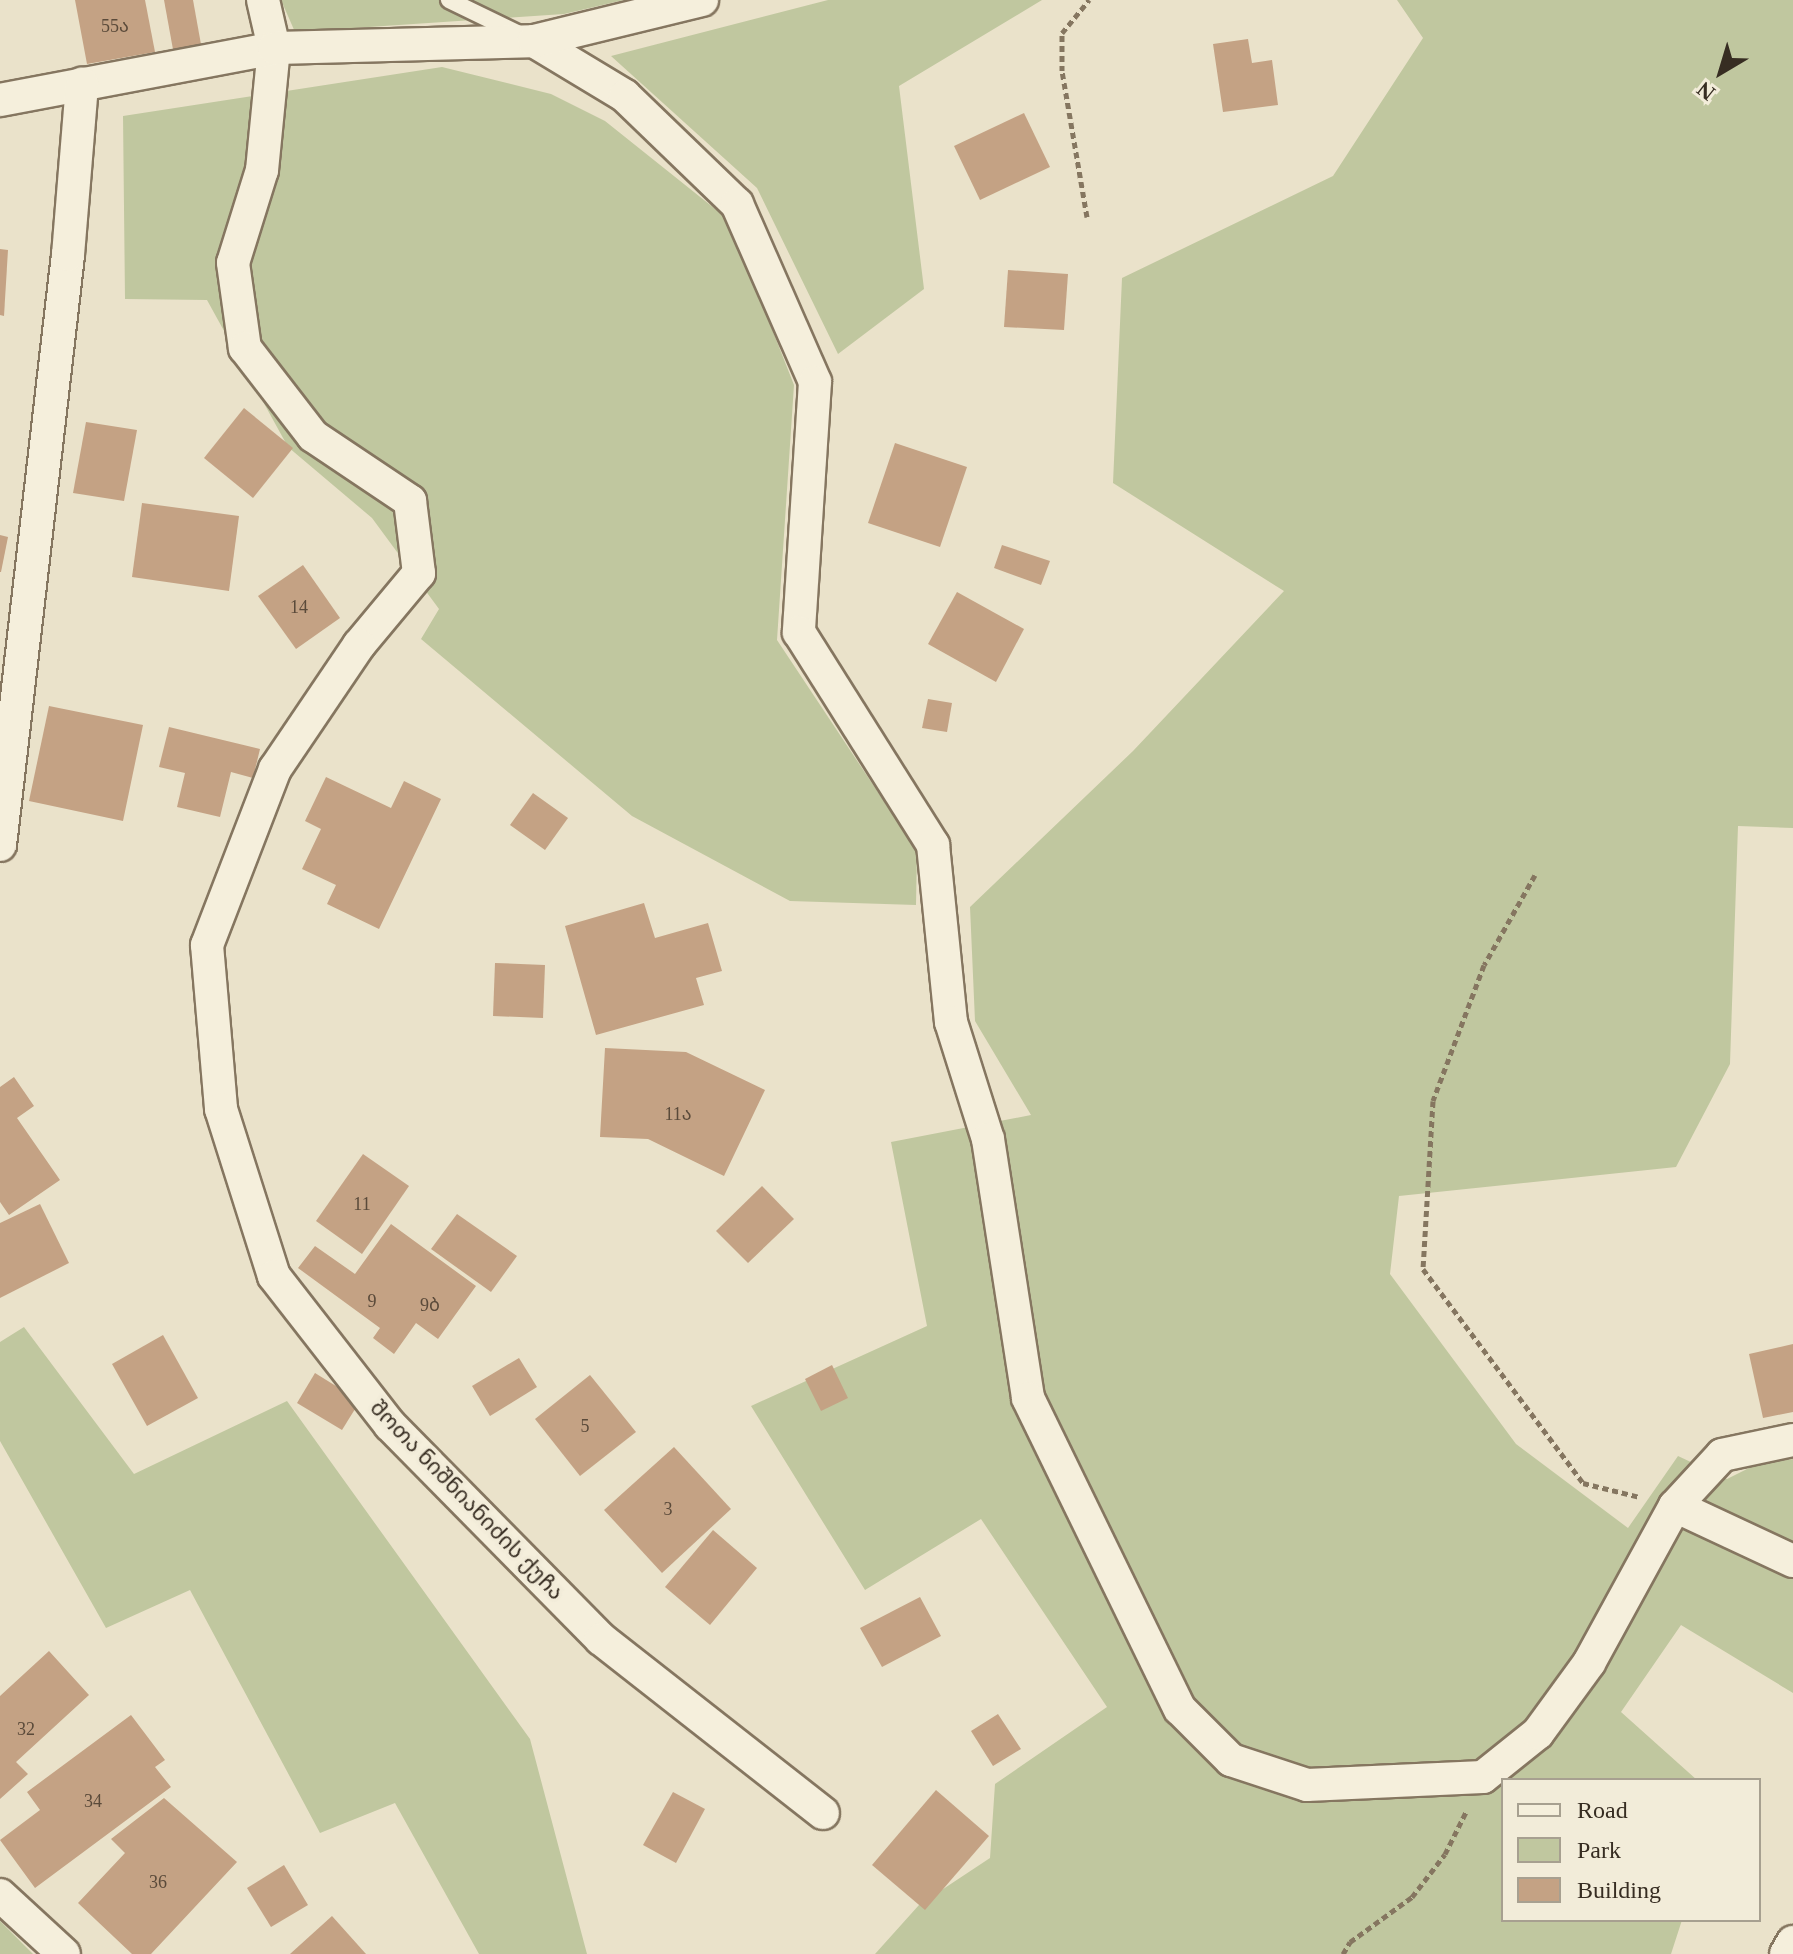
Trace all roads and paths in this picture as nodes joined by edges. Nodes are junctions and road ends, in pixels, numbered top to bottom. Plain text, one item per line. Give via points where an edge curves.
1 (263, 0) edge
2 (449, 0) edge
3 (702, 0) edge
4 (1089, 0) edge
5 (534, 41) junction
6 (274, 48) junction
7 (82, 84) junction
8 (0, 100) edge
9 (1087, 217) dead end
10 (0, 845) edge
11 (1535, 875) dead end
12 (1793, 1440) edge
13 (1675, 1506) junction
14 (1793, 1561) edge
15 (1483, 1777) junction
16 (823, 1813) dead end
17 (0, 1895) edge
18 (1793, 1942) edge
19 (64, 1954) edge
20 (1343, 1954) edge
21 (1786, 1954) edge

1 - 6 street, შოთა ნიშნიანიძის ქუჩა
2 - 5 lane
3 - 5 street
4 - 9 path via 1062,33 1062,71
5 - 6 street
5 - 15 street via 625,96 737,204 815,382 799,632 933,845 951,1022 988,1139 1028,1398 1180,1709 1231,1760 1307,1785
6 - 7 street
6 - 16 street, შოთა ნიშნიანიძის ქუჩა via 262,170 233,263 245,348 313,436 410,501 419,573 359,645 275,769 207,945 221,1109 274,1276 390,1425 601,1639
7 - 8 street
7 - 10 street via 68,255
11 - 13 path via 1484,965 1433,1101 1423,1269 1583,1483
12 - 13 street via 1722,1455
13 - 14 street
13 - 15 street via 1589,1663 1538,1733
15 - 20 path via 1445,1854 1420,1887 1350,1942
17 - 19 street
18 - 21 street

